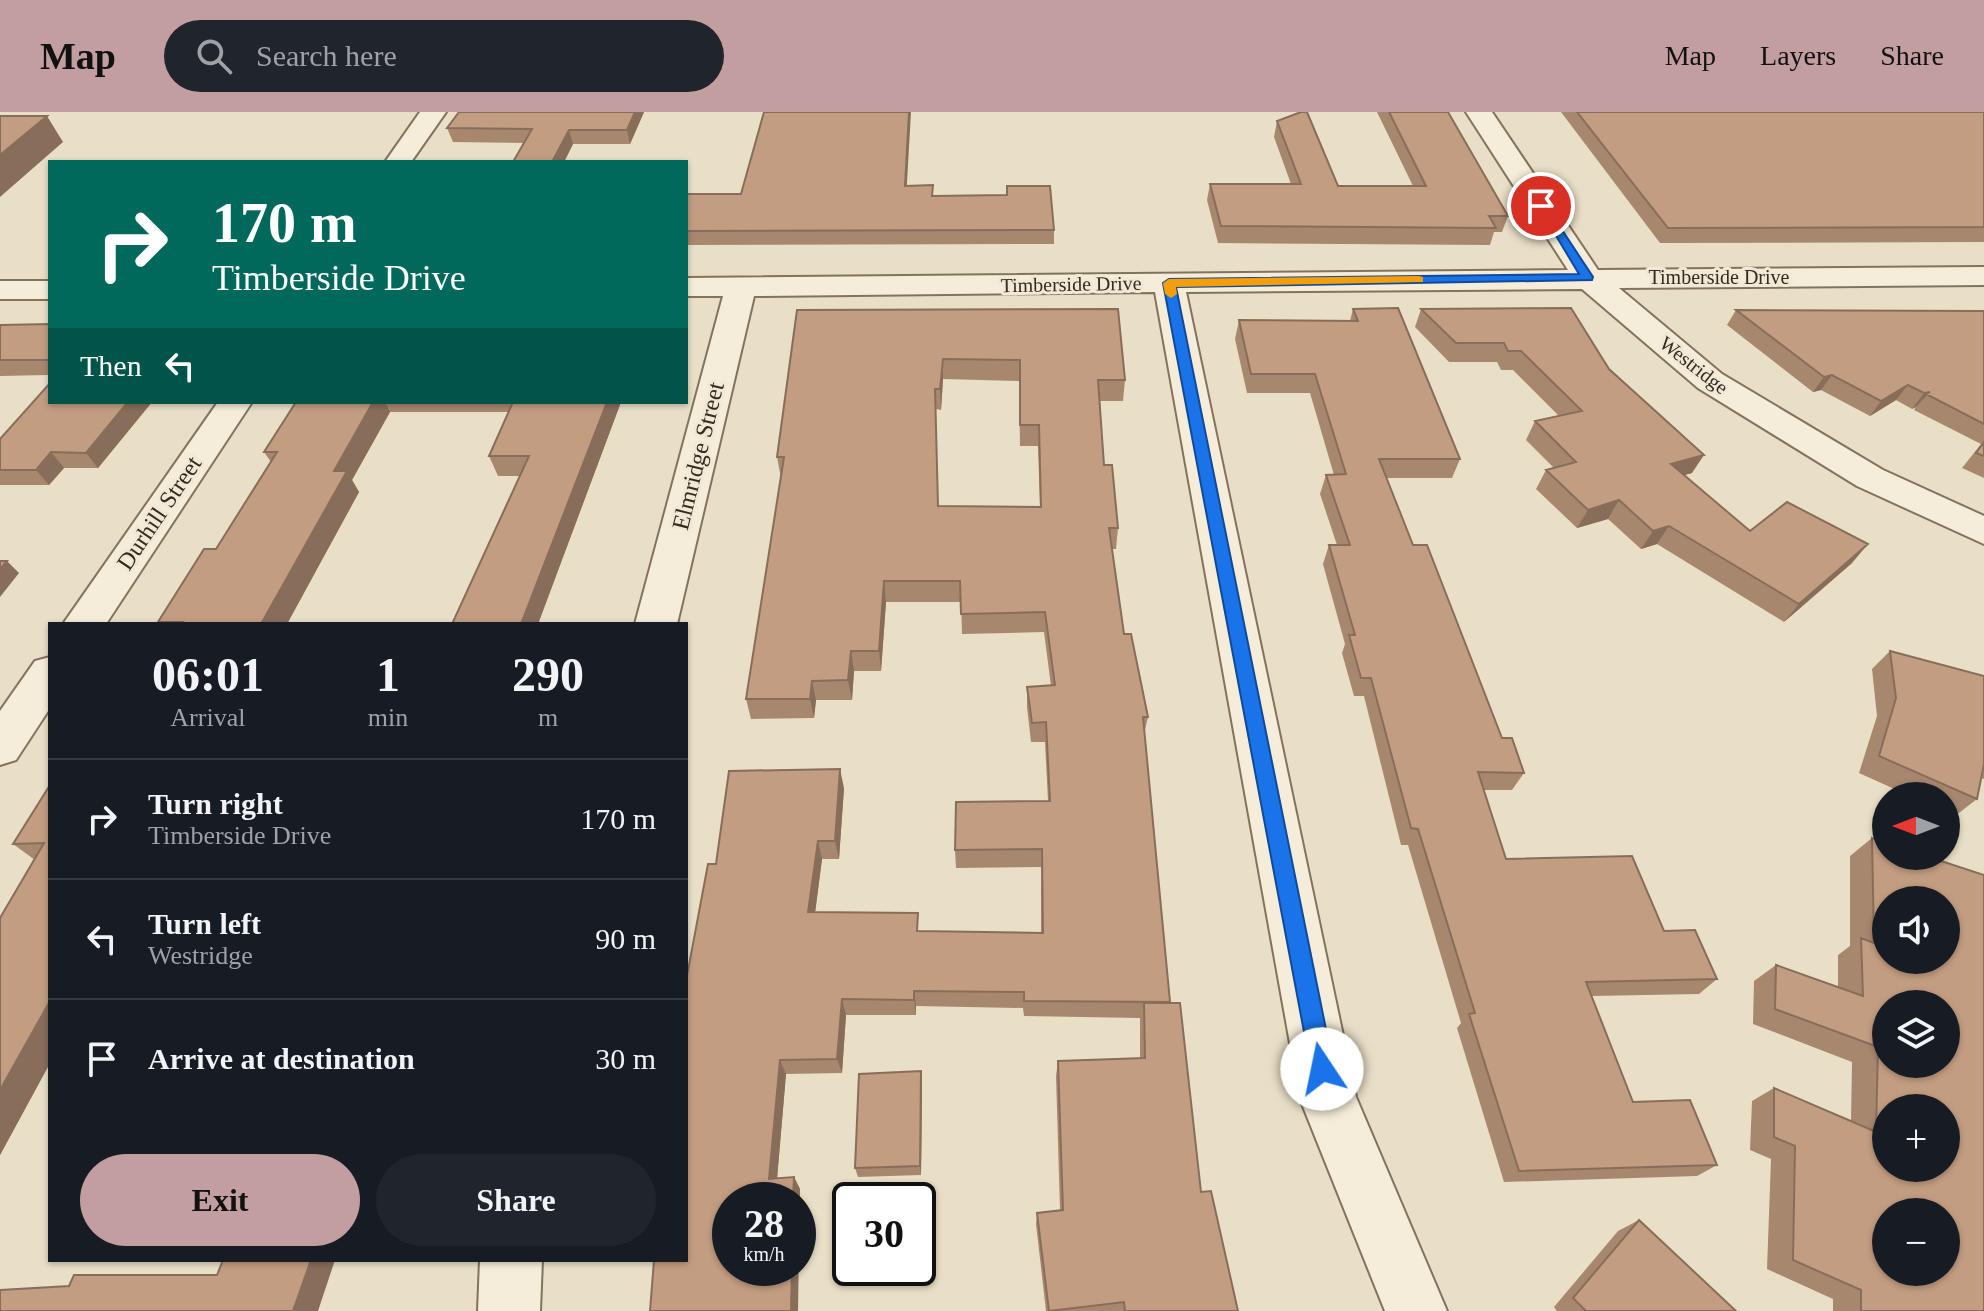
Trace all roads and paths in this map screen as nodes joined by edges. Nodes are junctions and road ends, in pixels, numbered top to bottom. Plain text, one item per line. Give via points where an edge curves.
1 (433, 112) edge
2 (1479, 112) edge
3 (399, 160) edge
4 (1984, 276) edge
5 (1587, 277) junction
6 (1169, 283) junction
7 (688, 287) edge
8 (741, 287) junction
9 (0, 290) edge
10 (48, 290) edge
11 (234, 404) edge
12 (1984, 531) edge
13 (85, 622) edge
14 (657, 622) edge
15 (48, 676) edge
16 (0, 747) edge
17 (511, 1262) edge
18 (509, 1311) edge
19 (1416, 1311) edge

1 - 3 street
2 - 5 street, Westridge
4 - 5 street, Timberside Drive
5 - 6 street, Timberside Drive
5 - 12 street, Westridge via 1710,381 1870,478
6 - 8 street, Timberside Drive
6 - 19 street via 1328,1099
7 - 8 street, Timberside Drive
8 - 14 street, Elmridge Street
9 - 10 street
11 - 13 street, Durhill Street
15 - 16 street
17 - 18 street

